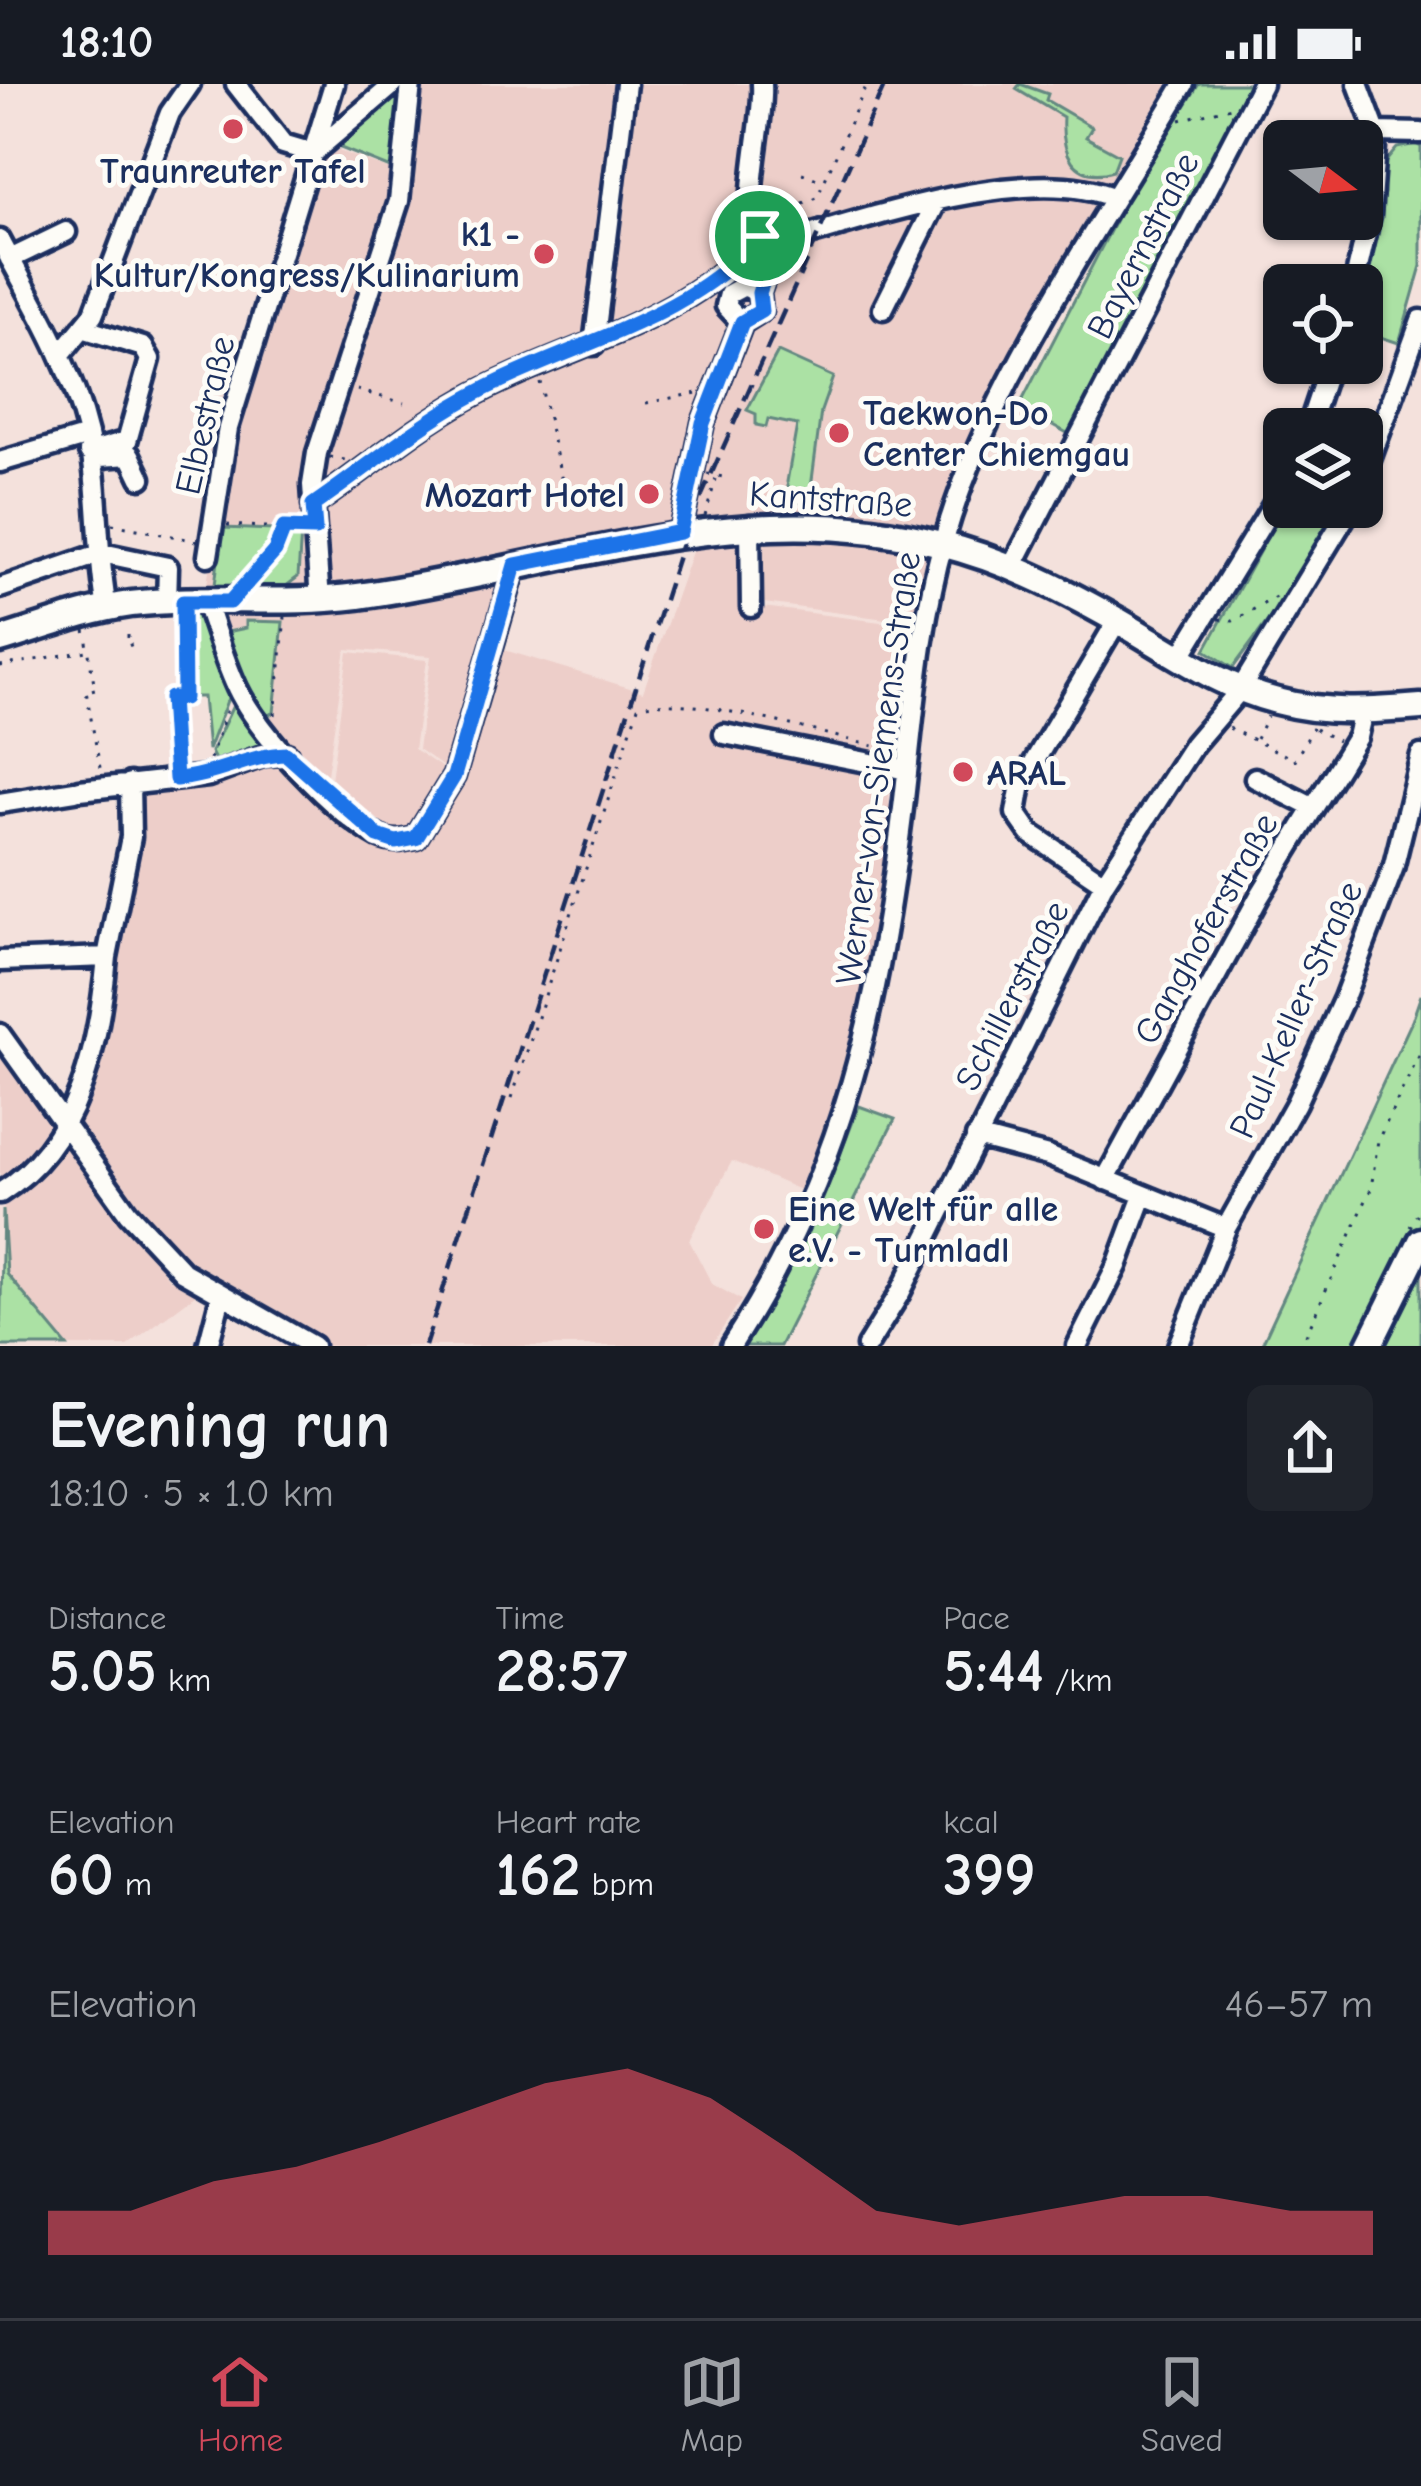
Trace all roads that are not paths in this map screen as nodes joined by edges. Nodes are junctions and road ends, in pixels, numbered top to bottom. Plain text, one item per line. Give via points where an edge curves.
1 (190, 84) edge
2 (236, 84) edge
3 (334, 84) edge
4 (394, 84) edge
5 (411, 84) edge
6 (626, 84) edge
7 (763, 84) edge
8 (1184, 84) edge
9 (1358, 84) edge
10 (1258, 92) edge
11 (1371, 120) edge
12 (1383, 133) edge
13 (1421, 133) edge
14 (313, 153) junction
15 (1114, 198) junction
16 (934, 205) junction
17 (66, 232) dead end
18 (0, 240) edge
19 (768, 240) junction
20 (10, 259) junction
21 (723, 286) junction
22 (759, 293) junction
23 (883, 309) dead end
24 (1421, 320) edge
25 (742, 322) junction
26 (82, 328) junction
27 (594, 345) junction
28 (61, 354) junction
29 (1383, 424) edge
30 (89, 449) junction
31 (0, 462) edge
32 (141, 478) dead end
33 (313, 505) junction
34 (1263, 523) edge
35 (750, 525) junction
36 (1338, 528) edge
37 (690, 530) junction
38 (210, 542) road end
39 (942, 544) junction
40 (96, 554) junction
41 (515, 565) junction
42 (1013, 565) junction
43 (0, 588) edge
44 (320, 601) junction
45 (196, 602) junction
46 (752, 607) dead end
47 (94, 612) junction
48 (1117, 620) junction
49 (0, 640) edge
50 (1179, 659) junction
51 (1240, 690) junction
52 (1421, 707) edge
53 (1363, 711) junction
54 (724, 734) dead end
55 (280, 747) junction
56 (1421, 755) edge
57 (909, 762) junction
58 (1255, 778) dead end
59 (130, 783) junction
60 (0, 803) edge
61 (1312, 806) junction
62 (1104, 883) junction
63 (107, 957) junction
64 (0, 961) edge
65 (0, 1034) edge
66 (64, 1128) junction
67 (976, 1137) junction
68 (1105, 1180) junction
69 (0, 1193) edge
70 (1143, 1196) junction
71 (1226, 1228) junction
72 (1421, 1240) edge
73 (221, 1296) junction
74 (208, 1346) edge
75 (313, 1346) edge
76 (731, 1346) edge
77 (867, 1346) edge
78 (1077, 1346) edge
79 (1178, 1346) edge
80 (1369, 1346) edge

1 - 26 street via 170,113
2 - 14 street via 284,143
3 - 14 street, Elbestraße
4 - 14 street
5 - 33 street via 399,201 316,453
6 - 27 street
7 - 19 street via 750,215
8 - 15 street, Werner-von-Siemens-Straße
9 - 11 street
10 - 42 street, Bayernstraße
12 - 13 street
14 - 38 street, Elbestraße via 228,428
15 - 16 street via 1078,185 1028,184
15 - 39 street, Werner-von-Siemens-Straße via 982,443
16 - 19 street
16 - 23 street
17 - 20 street
18 - 20 street
19 - 21 street
19 - 22 street
20 - 28 street
21 - 22 street
21 - 25 street via 728,312
21 - 27 street
22 - 25 street via 758,316
24 - 29 street
25 - 37 street via 703,423
26 - 28 street
26 - 30 street via 143,347 150,359 127,441
27 - 33 street via 464,400
28 - 30 street
30 - 31 street
30 - 32 street via 130,455
30 - 40 street
33 - 44 street
34 - 50 street
35 - 37 main road, Kantstraße
35 - 39 main road, Kantstraße via 866,529
35 - 46 street
36 - 51 street, Schillerstraße
37 - 41 main road, Kantstraße
39 - 42 main road, Kantstraße
39 - 57 street, Werner-von-Siemens-Straße
40 - 43 street
40 - 45 street via 168,567
40 - 47 street
41 - 44 main road, Kantstraße
41 - 55 street via 454,776 416,838 378,836
42 - 48 main road, Kantstraße
44 - 45 main road, Kantstraße
45 - 47 main road, Kantstraße
45 - 55 street via 238,689
47 - 49 main road, Kantstraße
48 - 50 main road, Kantstraße
48 - 62 street via 1021,784 1016,813 1030,833
50 - 51 main road, Kantstraße
51 - 53 main road, Kantstraße
51 - 62 street, Schillerstraße
52 - 53 main road, Kantstraße
53 - 61 street, Ganghoferstraße via 1350,748
54 - 57 street
55 - 59 street via 208,776
56 - 71 street, Paul-Keller-Straße via 1393,868 1344,998
57 - 76 street, Werner-von-Siemens-Straße via 857,1079 798,1227
58 - 61 street
59 - 60 street
59 - 63 street via 130,837
61 - 68 street, Ganghoferstraße
62 - 67 street, Schillerstraße
63 - 64 street
63 - 66 street via 94,1042
65 - 66 street
66 - 69 street
66 - 73 street via 183,1272
67 - 68 street
67 - 77 street, Schillerstraße
68 - 70 street
70 - 71 street
70 - 78 street
71 - 79 street, Paul-Keller-Straße
72 - 80 main road
73 - 74 street
73 - 75 street

